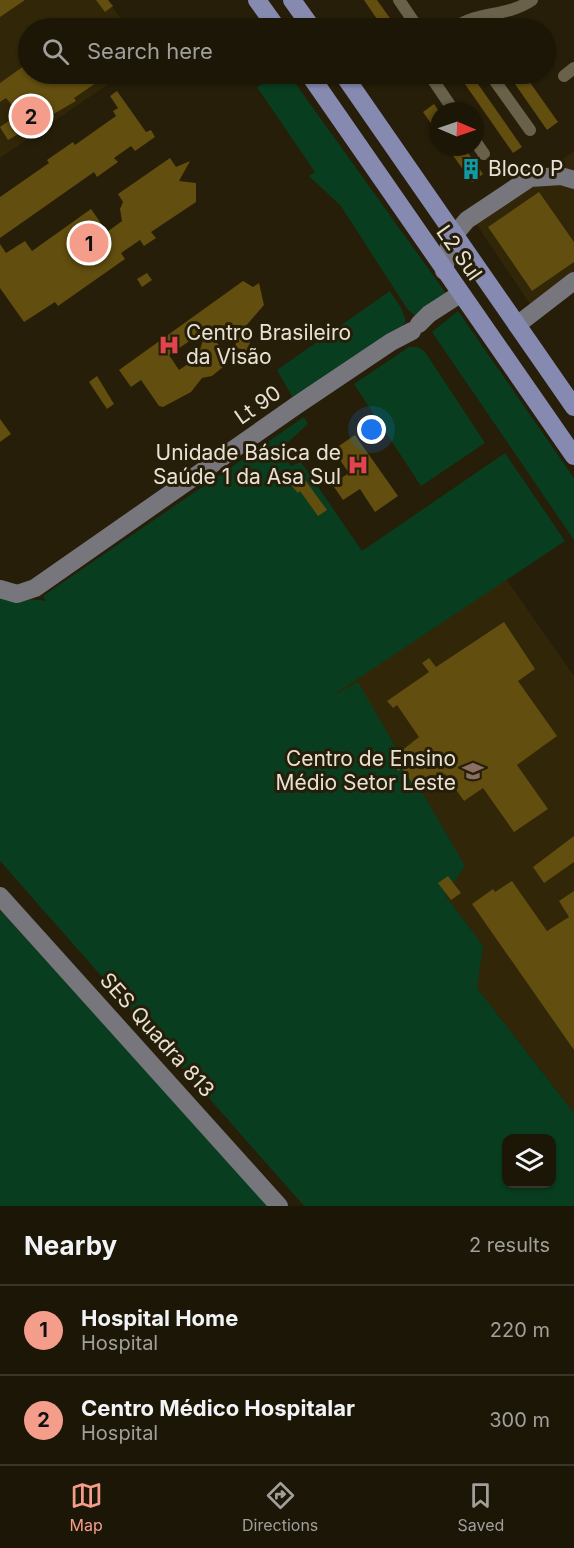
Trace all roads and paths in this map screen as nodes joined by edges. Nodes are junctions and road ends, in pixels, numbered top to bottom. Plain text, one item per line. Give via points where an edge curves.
1 (257, 0) edge
2 (292, 0) edge
3 (399, 0) edge
4 (531, 0) edge
5 (270, 18) edge
6 (305, 18) edge
7 (411, 18) edge
8 (475, 18) edge
9 (316, 84) edge
10 (350, 84) edge
11 (436, 84) edge
12 (497, 84) edge
13 (448, 102) edge
14 (530, 130) dead end
15 (384, 133) junction
16 (362, 150) junction
17 (403, 160) junction
18 (378, 175) junction
19 (574, 180) edge
20 (454, 234) junction
21 (444, 271) junction
22 (574, 280) edge
23 (460, 294) junction
24 (517, 325) junction
25 (563, 390) junction
26 (540, 406) junction
27 (574, 407) edge
28 (574, 417) edge
29 (559, 434) junction
30 (574, 456) edge
31 (0, 589) edge
32 (0, 896) edge
33 (279, 1206) edge

1 - 5 main road
2 - 6 main road
3 - 7 street
4 - 8 street via 519,9
9 - 16 main road, L2 Sul
10 - 15 main road, L2 Sul
11 - 13 street
12 - 14 street
15 - 16 main road via 376,147
15 - 17 main road, L2 Sul
16 - 18 main road, L2 Sul
17 - 18 main road via 387,163
17 - 20 main road, L2 Sul
18 - 21 main road, L2 Sul
19 - 20 street via 553,176 530,178 467,220
20 - 21 street
20 - 24 main road, L2 Sul
21 - 23 main road, L2 Sul
22 - 24 street
23 - 26 main road, L2 Sul
23 - 31 street, Lt 90 via 35,588 17,594
24 - 25 main road, L2 Sul
25 - 26 main road via 556,404
25 - 27 main road, L2 Sul
26 - 29 main road, L2 Sul
28 - 29 main road via 566,420
29 - 30 main road, L2 Sul
32 - 33 street, SES Quadra 813

